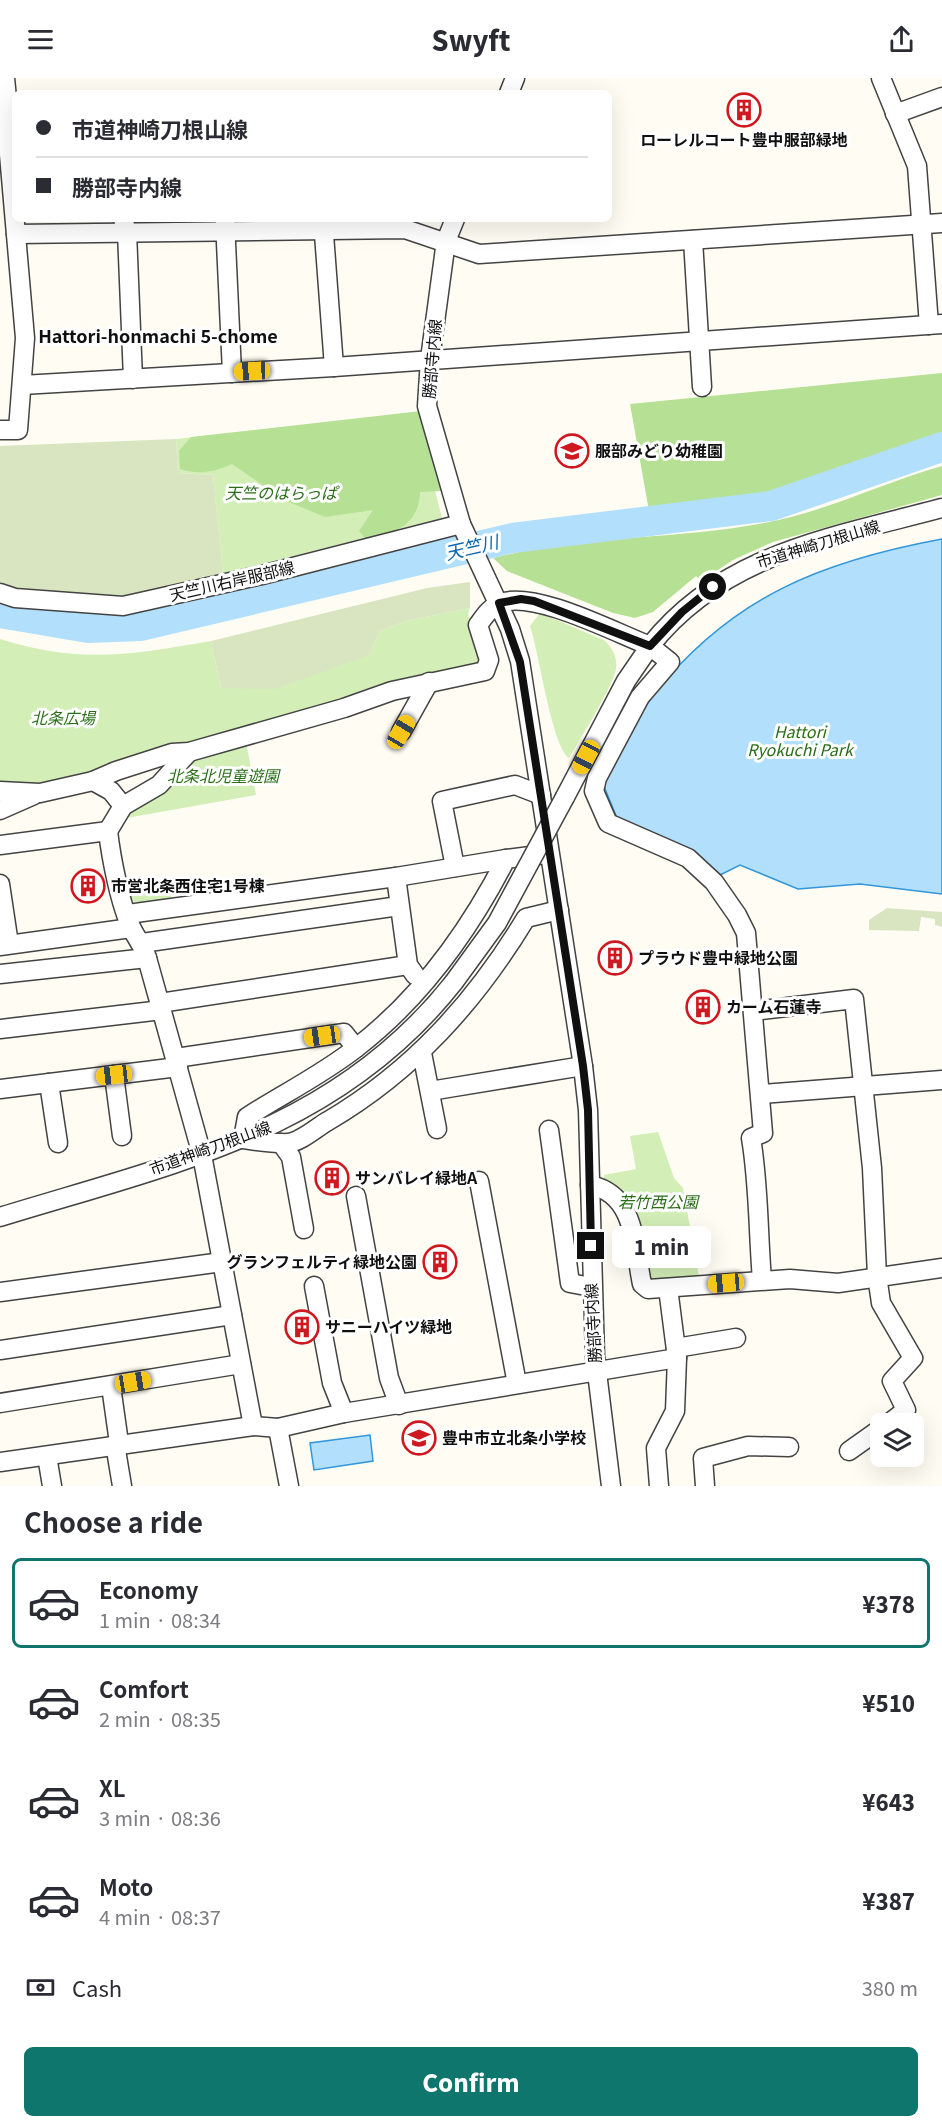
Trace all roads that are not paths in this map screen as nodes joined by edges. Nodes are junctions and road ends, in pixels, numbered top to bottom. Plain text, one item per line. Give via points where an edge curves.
1 (5, 78) edge
2 (881, 78) edge
3 (942, 97) edge
4 (895, 114) junction
5 (8, 132) edge
6 (12, 183) edge
7 (15, 222) edge
8 (454, 222) edge
9 (942, 223) edge
10 (125, 225) edge
11 (225, 225) edge
12 (323, 225) edge
13 (920, 225) junction
14 (16, 234) junction
15 (693, 240) junction
16 (446, 241) junction
17 (935, 325) edge
18 (699, 341) junction
19 (430, 359) junction
20 (334, 367) junction
21 (232, 373) junction
22 (133, 379) junction
23 (22, 385) junction
24 (702, 387) dead end
25 (0, 430) edge
26 (942, 508) edge
27 (463, 528) junction
28 (0, 592) edge
29 (499, 603) junction
30 (650, 646) junction
31 (429, 682) junction
32 (401, 732) dead end
33 (189, 752) junction
34 (93, 781) junction
35 (0, 791) edge
36 (40, 793) junction
37 (541, 795) junction
38 (123, 806) junction
39 (0, 810) edge
40 (108, 831) junction
41 (0, 845) edge
42 (550, 854) junction
43 (506, 859) junction
44 (455, 867) junction
45 (396, 877) junction
46 (0, 884) edge
47 (0, 889) edge
48 (399, 906) junction
49 (559, 910) junction
50 (129, 921) junction
51 (4, 945) edge
52 (145, 951) junction
53 (408, 965) junction
54 (0, 974) edge
55 (422, 986) junction
56 (161, 1007) junction
57 (754, 1011) junction
58 (0, 1029) edge
59 (356, 1048) junction
60 (422, 1053) junction
61 (177, 1063) junction
62 (583, 1066) junction
63 (114, 1075) junction
64 (942, 1080) edge
65 (49, 1083) junction
66 (862, 1086) junction
67 (0, 1089) edge
68 (430, 1091) junction
69 (761, 1094) junction
70 (436, 1129) dead end
71 (549, 1130) dead end
72 (122, 1137) dead end
73 (243, 1139) junction
74 (58, 1143) dead end
75 (281, 1143) junction
76 (202, 1155) junction
77 (590, 1185) junction
78 (486, 1190) dead end
79 (363, 1206) dead end
80 (0, 1218) edge
81 (304, 1229) dead end
82 (222, 1262) junction
83 (942, 1268) edge
84 (877, 1276) junction
85 (762, 1280) junction
86 (314, 1286) dead end
87 (591, 1287) junction
88 (668, 1288) junction
89 (0, 1292) edge
90 (232, 1315) junction
91 (736, 1338) dead end
92 (0, 1350) edge
93 (676, 1353) junction
94 (241, 1364) junction
95 (596, 1371) junction
96 (517, 1384) junction
97 (111, 1386) junction
98 (0, 1402) edge
99 (399, 1404) junction
100 (344, 1413) junction
101 (902, 1413) edge
102 (253, 1426) junction
103 (278, 1428) junction
104 (870, 1435) edge
105 (117, 1444) junction
106 (789, 1447) dead end
107 (849, 1451) dead end
108 (47, 1456) junction
109 (0, 1462) edge
110 (52, 1486) edge
111 (122, 1486) edge
112 (289, 1486) edge
113 (611, 1486) edge
114 (659, 1486) edge
115 (705, 1486) edge

1 - 5 street
2 - 4 street
3 - 4 street
4 - 13 street via 917,166
5 - 6 street
7 - 14 street
8 - 16 street, 勝部寺内線
9 - 13 street
10 - 11 street
10 - 14 street
10 - 22 street
11 - 12 street
11 - 21 street
12 - 16 street via 405,229
12 - 20 street
13 - 15 street
13 - 17 street
14 - 23 street via 25,338
15 - 16 street via 479,254
15 - 18 street
16 - 19 street, 勝部寺内線
17 - 18 street
18 - 19 street
18 - 24 street
19 - 20 street
19 - 27 street, 勝部寺内線 via 427,406
20 - 21 street
21 - 22 street
22 - 23 street
23 - 25 street via 18,430
26 - 30 street, 市道神崎刀根山線 via 758,561 698,598
27 - 28 street, 天竺川右岸服部線 via 123,606 15,598
27 - 29 street, 勝部寺内線
29 - 30 street via 534,601
29 - 31 street via 478,626 489,660 485,671
29 - 37 street, 勝部寺内線 via 520,662
30 - 57 street via 670,662 640,697 597,778 594,791 608,823 687,858 714,882 747,933
30 - 73 street, 市道神崎刀根山線, bridge via 626,681 497,923 454,982 409,1031 353,1078 300,1112
31 - 32 street
31 - 33 street
33 - 34 street via 172,753
33 - 38 street via 159,785
34 - 36 street
34 - 38 street via 111,791
35 - 36 street
36 - 39 street
37 - 42 street, 勝部寺内線
37 - 44 street via 515,785 442,801
38 - 40 street
40 - 41 street
40 - 50 street via 111,859
42 - 43 street
42 - 49 street, 勝部寺内線
43 - 44 street
43 - 55 street via 483,904
44 - 45 street
45 - 48 street
45 - 50 street
46 - 47 street
47 - 51 street
48 - 52 street
48 - 53 street
49 - 60 street via 526,918 498,964 456,1018
49 - 62 street, 勝部寺内線
50 - 51 street
50 - 52 street
52 - 54 street
52 - 56 street
53 - 55 street
53 - 56 street
55 - 59 street
56 - 58 street
56 - 61 street
57 - 66 street via 854,999
57 - 69 street
59 - 61 street via 344,1033
59 - 73 street via 248,1117
60 - 68 street
60 - 75 street via 361,1102 291,1143
61 - 63 street
61 - 76 street
62 - 68 street
62 - 77 street, 勝部寺内線
63 - 65 street
63 - 72 street
64 - 66 street
65 - 67 street
65 - 74 street
66 - 69 street
66 - 84 street via 872,1168
68 - 70 street
69 - 85 street via 763,1133 752,1138
71 - 87 street via 570,1283
73 - 75 street
73 - 76 street, 市道神崎刀根山線
75 - 81 street via 291,1157
76 - 80 street, 市道神崎刀根山線
76 - 82 street
77 - 87 street, 勝部寺内線
77 - 88 street via 612,1194 627,1210 642,1284 648,1288
78 - 96 street via 508,1295
79 - 99 street via 384,1305 389,1378
82 - 89 street
82 - 90 street
83 - 84 street
84 - 85 street via 838,1283
84 - 101 street via 881,1303 913,1358 892,1382 906,1410
85 - 88 street
86 - 100 street via 332,1383
87 - 95 street, 勝部寺内線
88 - 93 street
90 - 92 street
90 - 94 street
91 - 93 street
93 - 95 street
93 - 114 street via 675,1412 656,1448
94 - 97 street
94 - 102 street
95 - 96 street
95 - 113 street, 勝部寺内線
96 - 99 street
97 - 98 street
97 - 105 street
99 - 100 street
100 - 103 street
102 - 103 street
102 - 105 street
103 - 112 street
104 - 107 street
105 - 108 street
105 - 111 street
106 - 115 street via 748,1446 703,1458
108 - 109 street
108 - 110 street

